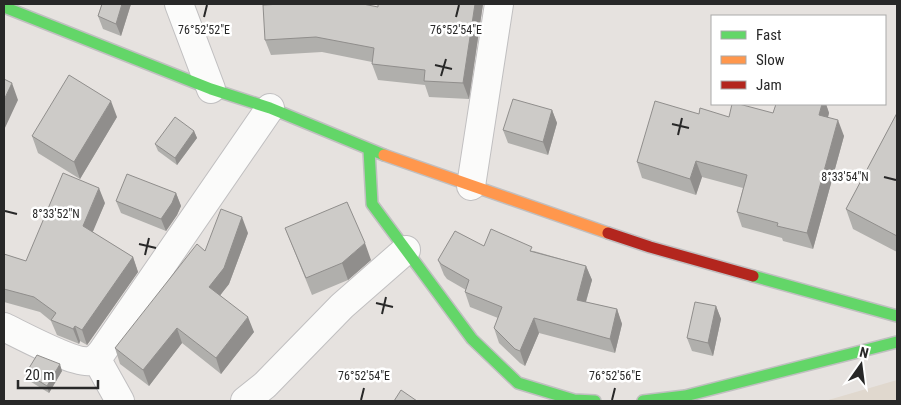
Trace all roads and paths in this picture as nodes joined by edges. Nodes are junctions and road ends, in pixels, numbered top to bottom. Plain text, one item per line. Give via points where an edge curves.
1 (179, 4) edge
2 (499, 4) edge
3 (4, 7) edge
4 (210, 89) junction
5 (270, 108) junction
6 (368, 150) junction
7 (471, 186) junction
8 (406, 250) junction
9 (897, 316) edge
10 (4, 327) edge
11 (897, 342) edge
12 (96, 358) junction
13 (685, 399) edge
14 (120, 401) edge
15 (246, 401) edge
16 (595, 401) edge
17 (643, 401) edge

1 - 4 street
2 - 7 street
3 - 4 main road
4 - 5 main road
5 - 6 main road
5 - 12 street
6 - 7 main road
6 - 8 main road via 372,204
7 - 9 main road via 650,247
8 - 15 street via 342,306
8 - 16 main road via 472,340 518,383 574,400
10 - 12 street via 72,358 89,361
11 - 13 main road
12 - 14 street
13 - 17 main road

